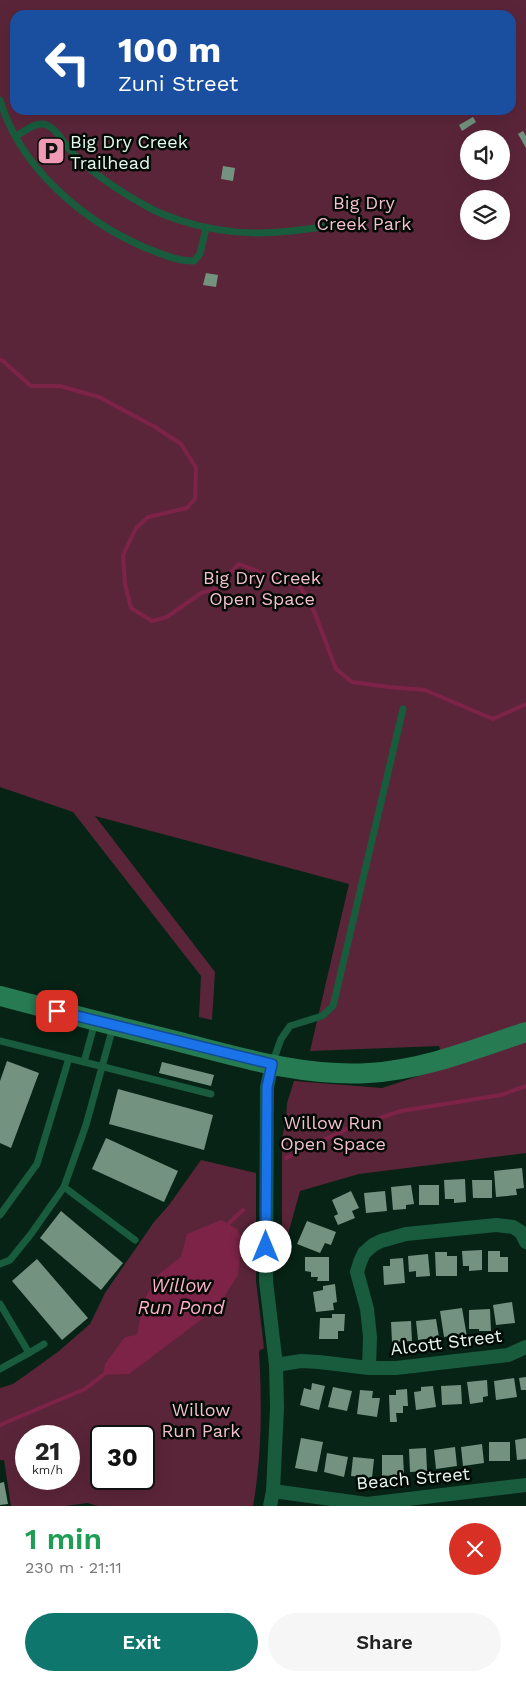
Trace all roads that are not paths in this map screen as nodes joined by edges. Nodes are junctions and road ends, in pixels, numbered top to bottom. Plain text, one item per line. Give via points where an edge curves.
1 (0, 100) edge
2 (16, 136) junction
3 (355, 222) dead end
4 (206, 228) junction
5 (403, 708) dead end
6 (0, 996) edge
7 (104, 1024) junction
8 (526, 1032) edge
9 (0, 1041) edge
10 (69, 1058) junction
11 (84, 1062) junction
12 (272, 1064) junction
13 (102, 1067) junction
14 (211, 1094) dead end
15 (64, 1187) junction
16 (0, 1214) edge
17 (136, 1240) dead end
18 (526, 1242) edge
19 (0, 1264) edge
20 (0, 1304) edge
21 (44, 1344) dead end
22 (526, 1347) edge
23 (29, 1353) junction
24 (276, 1365) junction
25 (369, 1368) junction
26 (0, 1370) edge
27 (526, 1485) edge
28 (273, 1491) junction
29 (270, 1506) edge

1 - 2 lane
2 - 4 lane via 33,126 50,126 71,151 115,187 166,216
2 - 4 lane via 44,176 62,194 102,224 136,243 183,261 194,261 200,254
3 - 4 lane via 252,234
5 - 12 lane via 332,1006 322,1016 290,1026 281,1039
6 - 7 main road
7 - 11 lane
7 - 12 main road
7 - 13 lane
8 - 12 main road via 396,1071 322,1073
9 - 10 lane
10 - 11 lane
10 - 16 lane via 37,1164
11 - 13 lane
12 - 24 street via 267,1087 266,1281
13 - 14 lane
13 - 15 lane
15 - 17 lane
15 - 19 lane via 10,1260
18 - 25 street, Alcott Street via 521,1232 513,1227 496,1225 406,1234 382,1241 364,1252 358,1272 367,1309
20 - 23 lane
21 - 23 lane
22 - 25 street, Alcott Street via 508,1355 396,1368
23 - 26 lane
24 - 25 street, Alcott Street via 301,1361
24 - 28 street
27 - 28 street, Beach Street via 367,1504
28 - 29 street

